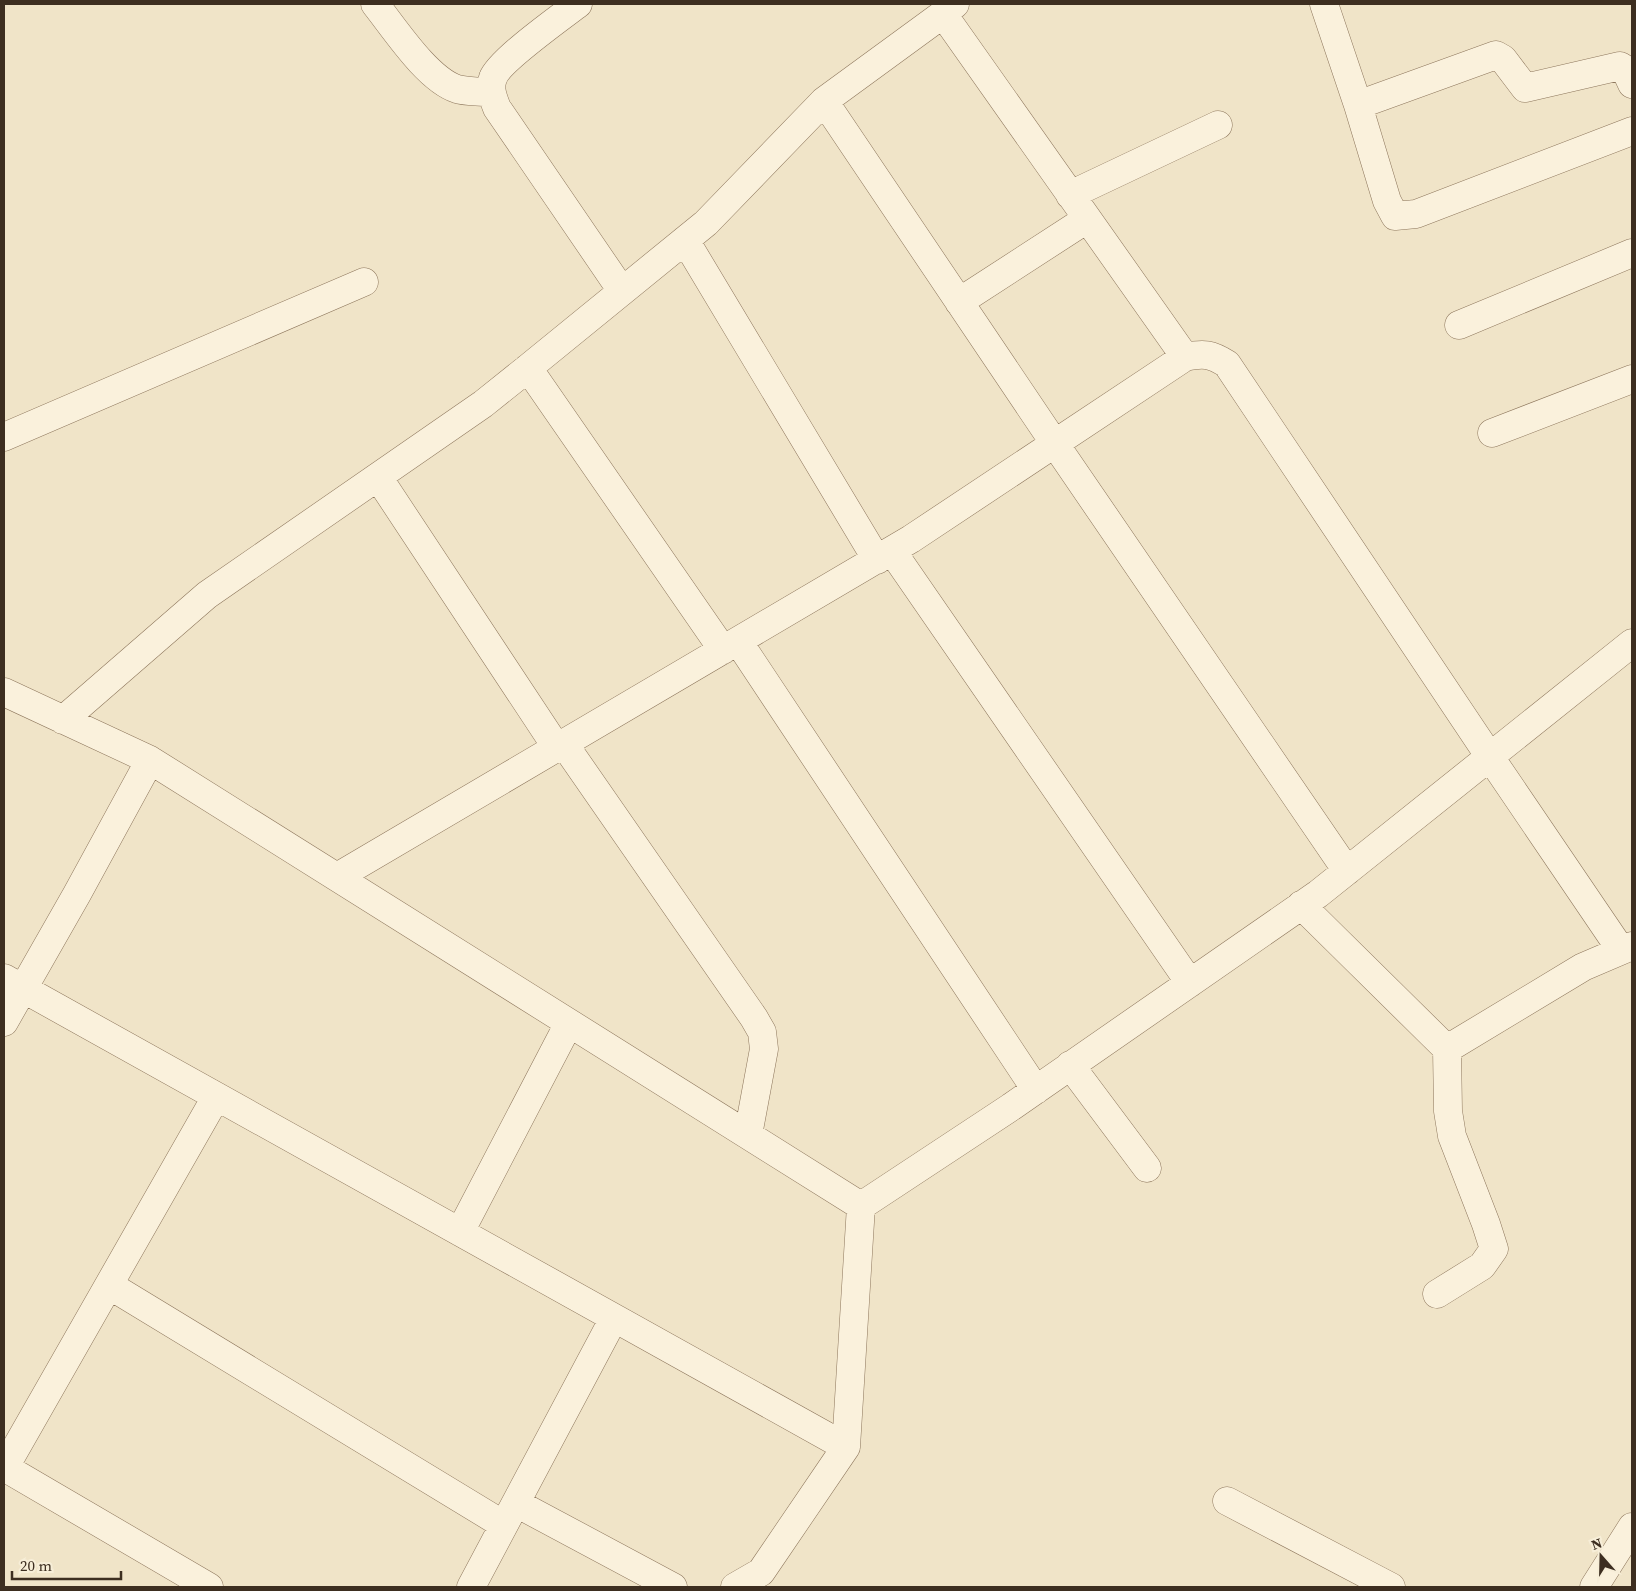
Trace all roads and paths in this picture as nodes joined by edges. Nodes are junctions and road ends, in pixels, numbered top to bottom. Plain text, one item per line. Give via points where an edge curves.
1 (375, 4) edge
2 (578, 4) edge
3 (1324, 4) edge
4 (949, 9) edge
5 (1632, 84) edge
6 (491, 93) junction
7 (824, 101) junction
8 (1358, 104) junction
9 (1218, 125) dead end
10 (1632, 130) edge
11 (1070, 195) junction
12 (1087, 219) junction
13 (685, 240) junction
14 (1632, 253) edge
15 (364, 282) dead end
16 (622, 292) junction
17 (959, 302) junction
18 (1459, 325) dead end
19 (1185, 357) junction
20 (528, 368) junction
21 (1632, 378) edge
22 (1492, 433) dead end
23 (4, 437) edge
24 (1055, 444) junction
25 (378, 477) junction
26 (884, 555) junction
27 (1632, 643) edge
28 (731, 646) junction
29 (4, 692) edge
30 (63, 720) junction
31 (560, 746) junction
32 (1490, 757) junction
33 (150, 760) junction
34 (1346, 871) junction
35 (337, 878) junction
36 (1301, 905) junction
37 (1627, 948) edge
38 (1190, 983) junction
39 (13, 984) edge
40 (4, 1022) edge
41 (569, 1023) junction
42 (1447, 1049) junction
43 (1070, 1066) junction
44 (1036, 1090) junction
45 (216, 1096) junction
46 (748, 1135) junction
47 (1147, 1168) dead end
48 (861, 1206) junction
49 (460, 1232) junction
50 (109, 1285) junction
51 (1437, 1294) dead end
52 (614, 1318) junction
53 (846, 1446) junction
54 (4, 1467) edge
55 (1227, 1501) dead end
56 (510, 1514) junction
57 (1632, 1527) edge
58 (202, 1585) edge
59 (471, 1587) edge
60 (673, 1587) edge
61 (735, 1587) edge
62 (1391, 1587) edge
63 (1594, 1587) edge

1 - 6 street via 426,68 441,81 458,89
2 - 6 street via 502,64 493,78
3 - 8 street
4 - 7 street
4 - 11 street
5 - 8 street via 1620,66 1525,88 1503,59 1496,56
6 - 16 street via 497,108
7 - 13 street via 706,223
7 - 17 street
8 - 10 street via 1387,201 1395,216 1416,214
9 - 11 street
11 - 12 street
12 - 17 street
12 - 19 street
13 - 16 street
13 - 26 street
14 - 18 street
15 - 23 street
16 - 20 street
17 - 24 street
19 - 24 street
19 - 32 street via 1214,356 1227,364
20 - 25 street via 483,404
20 - 28 street
21 - 22 street
24 - 26 street
24 - 34 street
25 - 30 street via 207,595
25 - 31 street
26 - 28 street
26 - 38 street
27 - 32 street
28 - 31 street
28 - 44 street
29 - 30 street
30 - 33 street
31 - 35 street
31 - 46 street via 762,1032 764,1049
32 - 34 street
32 - 37 street
33 - 35 street
33 - 39 street via 77,894
34 - 36 street
35 - 41 street
36 - 38 street
36 - 42 street
37 - 42 street via 1583,967
38 - 43 street
39 - 40 street
39 - 45 street
41 - 46 street
41 - 49 street
42 - 51 street via 1448,1111 1452,1136 1494,1249 1482,1266
43 - 44 street
43 - 47 street
44 - 48 street
45 - 49 street
45 - 50 street
46 - 48 street
48 - 53 street
49 - 52 street
50 - 54 street
50 - 56 street
52 - 53 street
52 - 56 street
53 - 61 street via 761,1572
54 - 58 street
55 - 62 street
56 - 59 street
56 - 60 street
57 - 63 street

